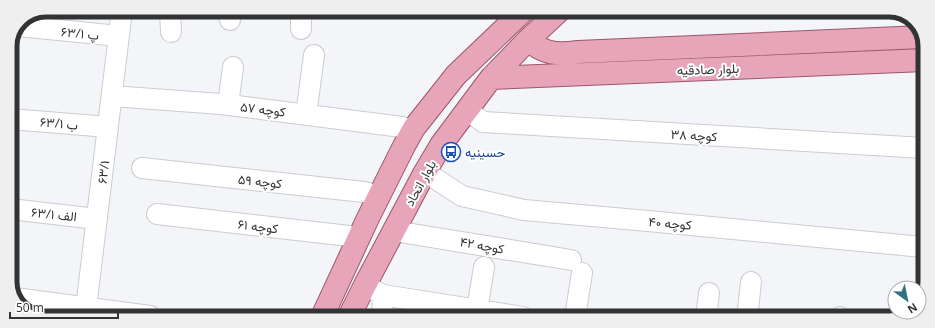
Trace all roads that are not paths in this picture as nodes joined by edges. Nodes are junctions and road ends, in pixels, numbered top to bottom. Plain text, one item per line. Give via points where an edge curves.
1 (121, 17) edge
2 (170, 17) edge
3 (517, 17) edge
4 (553, 17) edge
5 (25, 27) edge
6 (171, 32) dead end
7 (119, 36) junction
8 (916, 37) edge
9 (528, 40) junction
10 (734, 45) junction
11 (314, 55) dead end
12 (918, 60) edge
13 (233, 67) dead end
14 (732, 68) junction
15 (491, 78) junction
16 (112, 96) junction
17 (228, 105) junction
18 (467, 110) junction
19 (306, 114) junction
20 (17, 120) edge
21 (108, 127) junction
22 (413, 131) junction
23 (918, 148) edge
24 (142, 168) dead end
25 (425, 172) junction
26 (379, 196) junction
27 (17, 210) edge
28 (157, 214) dead end
29 (97, 219) junction
30 (394, 231) junction
31 (358, 238) junction
32 (918, 246) edge
33 (484, 267) dead end
34 (751, 282) dead end
35 (374, 290) junction
36 (708, 293) dead end
37 (23, 299) edge
38 (86, 308) junction
39 (424, 309) edge
40 (477, 310) junction
41 (108, 311) edge
42 (325, 311) edge
43 (355, 311) edge
44 (380, 311) edge
45 (483, 311) edge
46 (575, 311) edge
47 (707, 311) edge
48 (748, 311) edge

1 - 7 street, ۶۳/۱
2 - 6 street
3 - 22 main road via 456,75
4 - 9 main road, بلوار اتحاد
5 - 7 street, ۶۳/۱ پ
7 - 16 street, ۶۳/۱
8 - 10 main road, بلوار صادقیه
9 - 10 main road, بلوار صادقیه via 552,53 566,54
9 - 15 main road, بلوار اتحاد
10 - 14 main road via 728,58
11 - 19 street
12 - 14 main road, بلوار صادقیه
13 - 17 street
14 - 15 main road, بلوار صادقیه
15 - 18 main road, بلوار اتحاد
16 - 17 street, کوچه ۵۷
16 - 21 street, ۶۳/۱
17 - 19 street, کوچه ۵۷
18 - 23 street, کوچه ۳۸ via 483,122
18 - 25 main road, بلوار اتحاد
19 - 22 street, کوچه ۵۷ via 402,127
20 - 21 street, ۶۳/۱ ب
21 - 29 street, ۶۳/۱
22 - 26 main road
24 - 26 street, کوچه ۵۹ via 364,192
25 - 30 main road, بلوار اتحاد
25 - 32 street, کوچه ۴۰ via 462,196 524,210
26 - 31 main road
27 - 29 street, ۶۳/۱ الف
28 - 31 street, کوچه ۶۱
29 - 38 street, ۶۳/۱
30 - 35 main road, بلوار اتحاد
30 - 46 street, کوچه ۴۲ via 576,267
31 - 42 main road
33 - 40 street
34 - 48 street
35 - 39 street
35 - 43 main road, بلوار اتحاد
35 - 44 street
36 - 47 street
37 - 38 street
38 - 41 street
39 - 40 street
40 - 45 street

